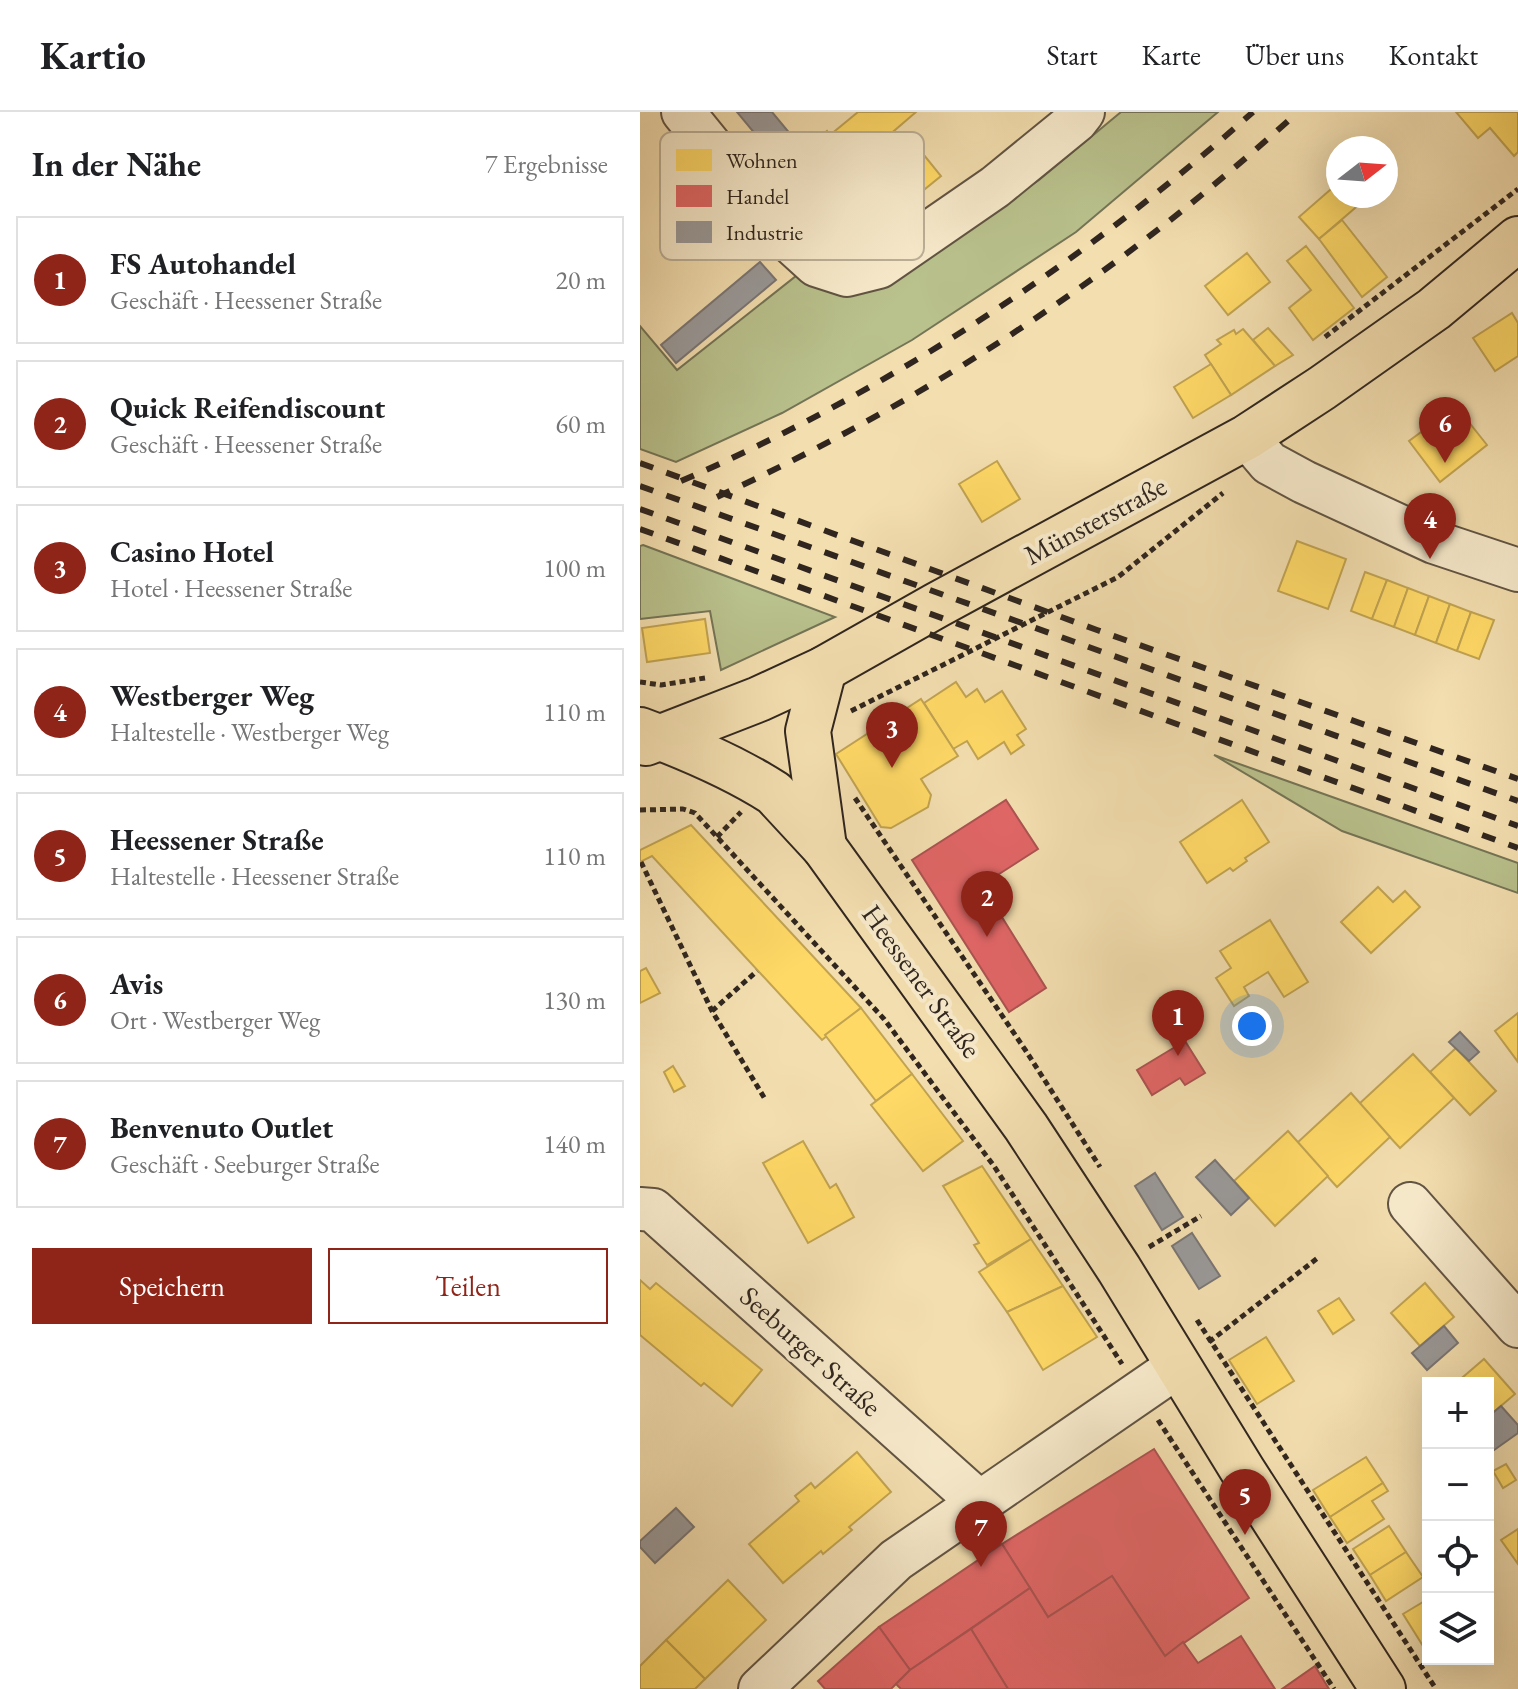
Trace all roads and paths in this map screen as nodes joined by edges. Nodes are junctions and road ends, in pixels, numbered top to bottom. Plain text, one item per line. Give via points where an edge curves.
1 (683, 112) edge
2 (1083, 112) edge
3 (699, 132) edge
4 (1518, 189) edge
5 (924, 236) edge
6 (1518, 239) edge
7 (810, 260) edge
8 (889, 260) edge
9 (1318, 343) dead end
10 (1247, 437) junction
11 (1518, 570) edge
12 (824, 669) junction
13 (708, 678) dead end
14 (640, 682) edge
15 (647, 737) edge
16 (809, 745) junction
17 (640, 810) edge
18 (824, 847) junction
19 (641, 862) edge
20 (757, 971) dead end
21 (712, 1011) junction
22 (765, 1099) dead end
23 (1410, 1204) dead end
24 (640, 1209) edge
25 (1201, 1216) dead end
26 (1319, 1257) dead end
27 (1119, 1269) junction
28 (1518, 1326) edge
29 (1178, 1366) junction
30 (1140, 1393) junction
31 (979, 1502) junction
32 (760, 1689) edge
33 (1334, 1689) edge
34 (1383, 1689) edge

1 - 3 street
2 - 5 street via 995,187
4 - 9 path
6 - 10 main road, Münsterstraße via 1434,309
7 - 8 street via 847,275
10 - 11 street via 1269,463 1304,482 1434,542
10 - 12 main road, Münsterstraße
10 - 16 path via 1222,496 1118,577 871,700 831,723
12 - 15 main road, Münsterstraße via 759,699
12 - 16 main road
13 - 14 path via 661,685
15 - 18 main road, Heessener Straße via 728,766 774,793
16 - 18 main road
17 - 30 path via 695,813 884,1019 994,1166
18 - 27 main road, Heessener Straße via 989,1074
19 - 21 path
20 - 21 path
21 - 22 path
23 - 28 street
24 - 31 street, Seeburger Straße via 653,1210
25 - 27 path
26 - 29 path
27 - 29 main road, Heessener Straße
29 - 30 street
29 - 34 main road, Heessener Straße
30 - 31 street
30 - 33 path
31 - 32 street via 896,1560

